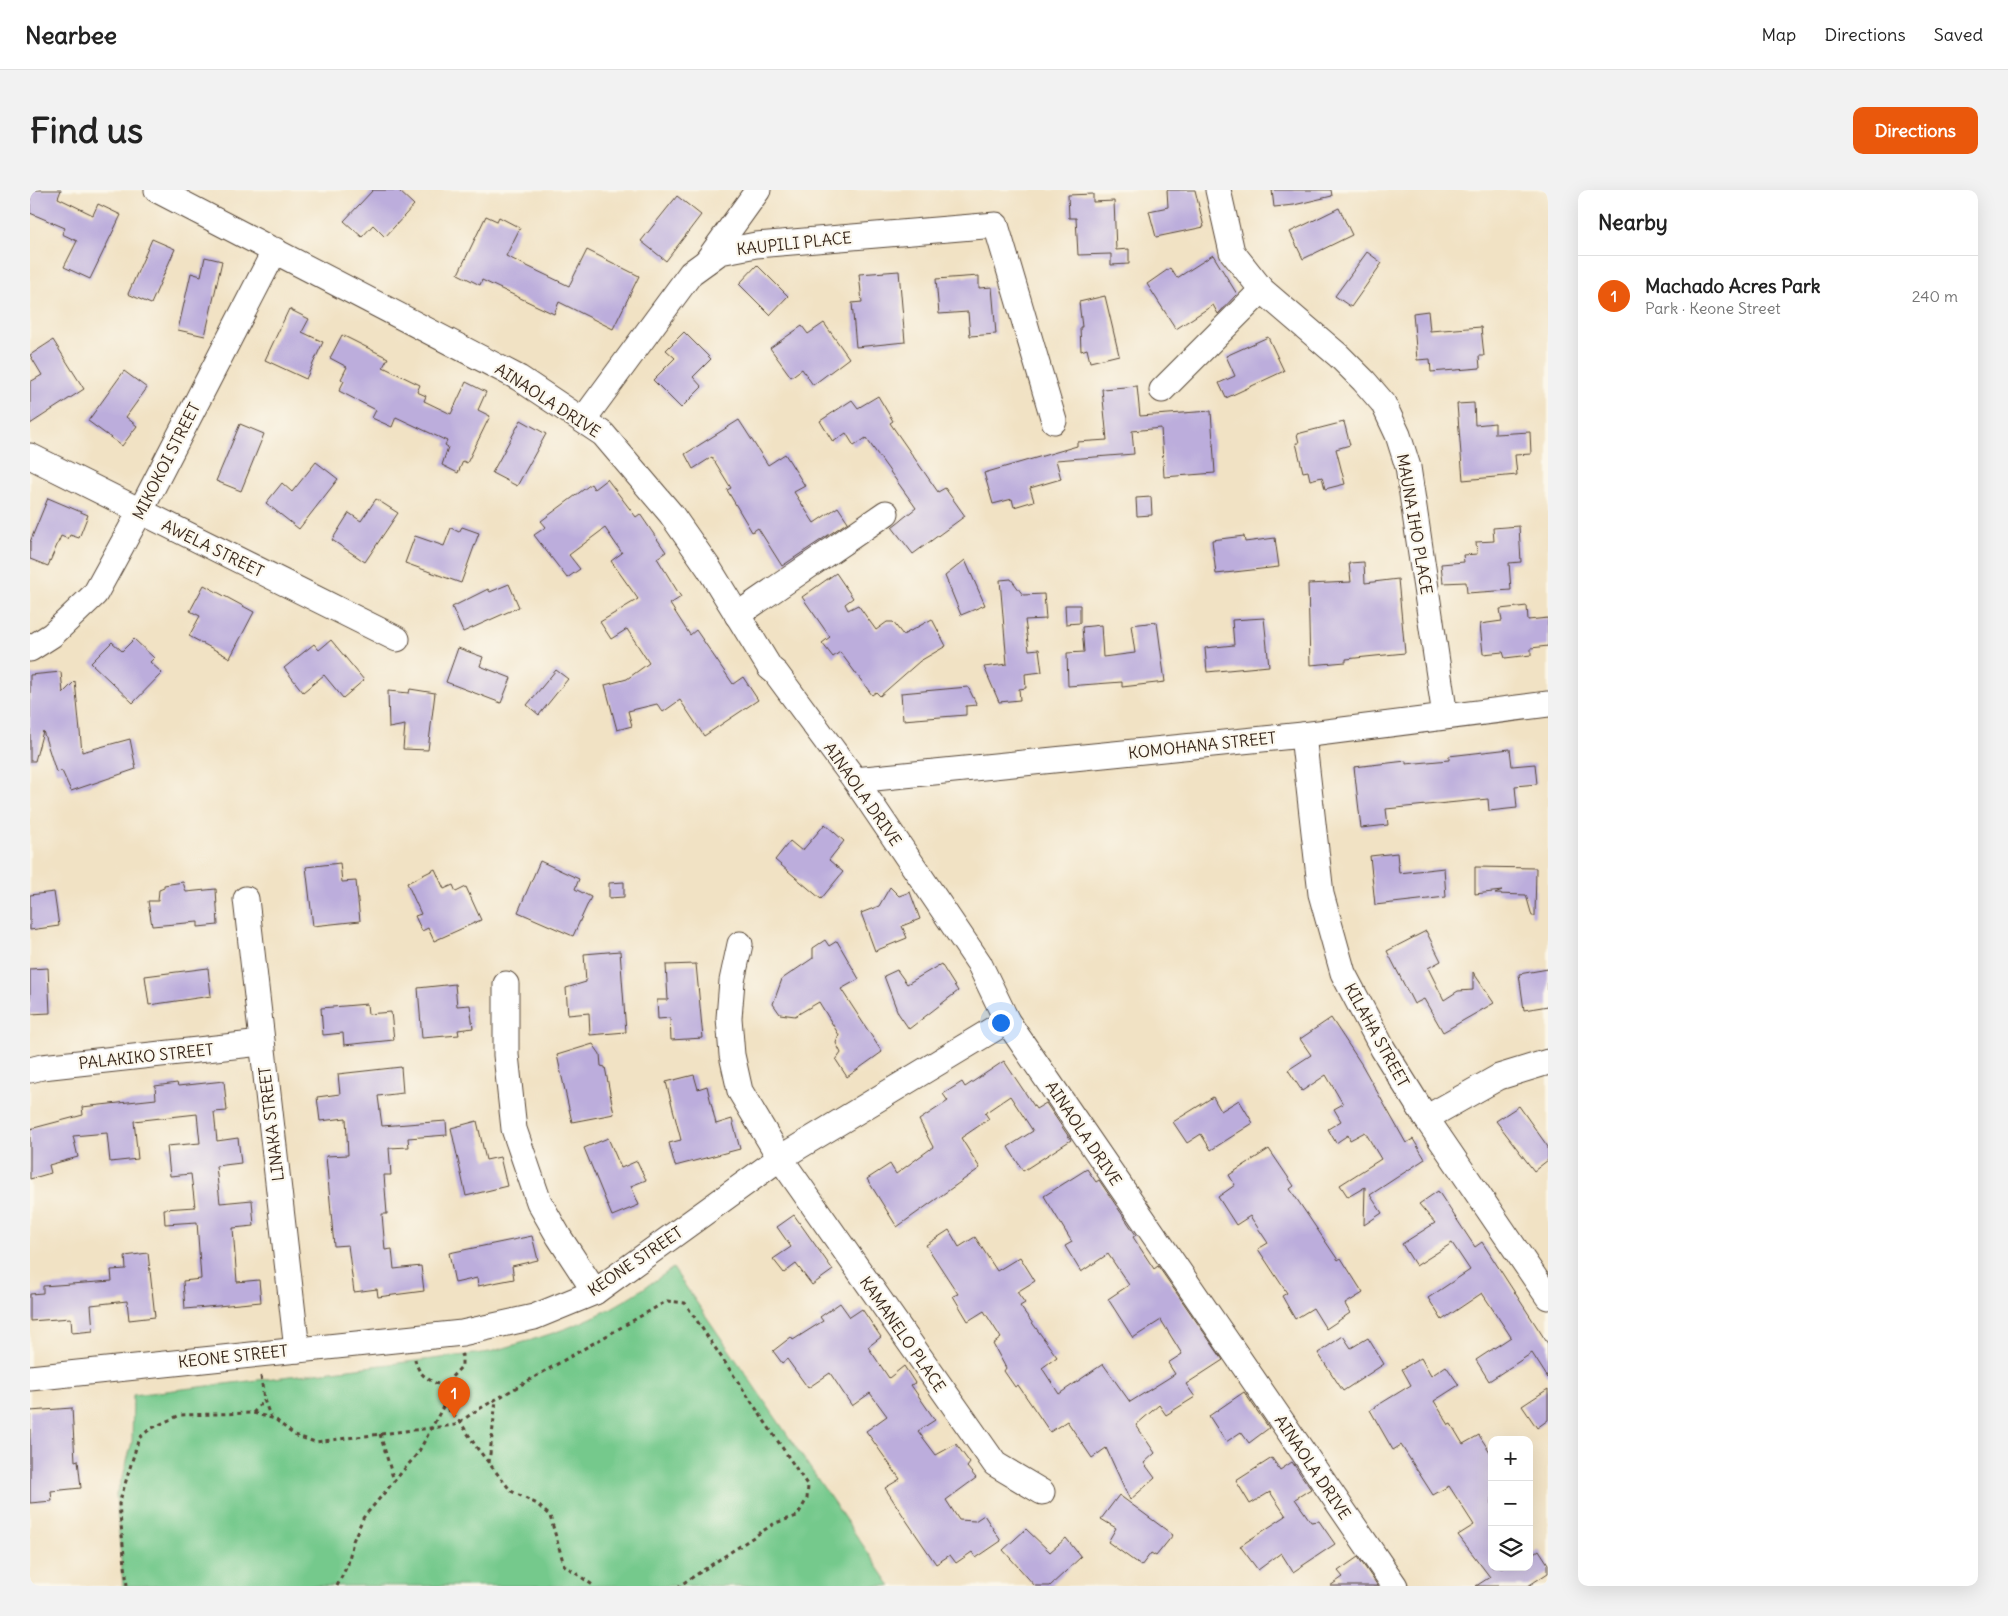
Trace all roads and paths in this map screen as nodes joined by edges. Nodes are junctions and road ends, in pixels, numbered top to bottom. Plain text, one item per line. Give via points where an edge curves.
1 (157, 190) edge
2 (758, 190) edge
3 (1218, 190) edge
4 (275, 250) junction
5 (705, 263) junction
6 (1262, 290) junction
7 (1162, 390) dead end
8 (583, 420) junction
9 (1054, 421) dead end
10 (30, 456) edge
11 (140, 512) junction
12 (886, 513) dead end
13 (737, 616) junction
14 (398, 639) dead end
15 (30, 649) edge
16 (1548, 704) edge
17 (1445, 716) junction
18 (1303, 735) junction
19 (855, 780) junction
20 (246, 899) dead end
21 (740, 944) dead end
22 (506, 984) dead end
23 (1008, 1021) junction
24 (262, 1043) junction
25 (1548, 1062) edge
26 (30, 1070) edge
27 (1426, 1118) junction
28 (780, 1158) junction
29 (594, 1292) junction
30 (1548, 1297) edge
31 (297, 1350) junction
32 (452, 1356) dead end
33 (424, 1360) dead end
34 (30, 1378) edge
35 (262, 1380) dead end
36 (445, 1387) junction
37 (264, 1400) junction
38 (496, 1400) junction
39 (444, 1405) junction
40 (253, 1413) junction
41 (272, 1418) junction
42 (461, 1423) junction
43 (432, 1429) junction
44 (380, 1434) junction
45 (489, 1463) junction
46 (394, 1481) junction
47 (1042, 1492) dead end
48 (127, 1586) edge
49 (337, 1586) edge
50 (594, 1586) edge
51 (679, 1586) edge
52 (1394, 1586) edge

1 - 4 street, AINAOLA DRIVE
2 - 5 street
3 - 6 street, MAUNA IHO PLACE via 1232,252
4 - 8 street, AINAOLA DRIVE via 520,378
4 - 11 street, MIKOKOI STREET
5 - 8 street, KAUPILI PLACE via 691,273
5 - 9 street, KAUPILI PLACE via 720,252 756,244 996,225
6 - 7 street
6 - 17 street, MAUNA IHO PLACE via 1364,381 1383,403 1398,435 1408,467
8 - 13 street, AINAOLA DRIVE via 603,434 671,514
10 - 11 street, AWELA STREET
11 - 14 street, AWELA STREET
11 - 15 street, MIKOKOI STREET via 95,594 52,635
12 - 13 street
13 - 19 street, AINAOLA DRIVE via 770,668
16 - 17 street, KOMOHANA STREET
17 - 18 street, KOMOHANA STREET
18 - 19 street, KOMOHANA STREET
18 - 27 street, KILAHA STREET via 1321,894 1343,973 1382,1049
19 - 23 street, AINAOLA DRIVE via 979,962
20 - 24 street, LINAKA STREET
21 - 28 street, KAMANELO PLACE via 731,990 732,1055 740,1091
22 - 29 street via 506,1055 514,1129 539,1202
23 - 28 street, KEONE STREET
23 - 52 street, AINAOLA DRIVE
24 - 26 street, PALAKIKO STREET
24 - 31 street, LINAKA STREET
25 - 27 street via 1499,1077
27 - 30 street, KILAHA STREET
28 - 29 street, KEONE STREET
28 - 47 street, KAMANELO PLACE via 994,1464
29 - 31 street, KEONE STREET via 534,1317 462,1333
31 - 34 street, KEONE STREET
32 - 36 path via 462,1355 462,1366
33 - 36 path via 415,1361 417,1370 426,1379
35 - 37 path
36 - 39 path
37 - 40 path
37 - 41 path
38 - 42 path
38 - 45 path
38 - 51 path via 667,1300 685,1303 808,1486 806,1499 796,1516 775,1523
39 - 42 path
39 - 43 path
40 - 41 path
40 - 48 path via 180,1415 139,1438 120,1504
41 - 44 path via 294,1435 315,1442
42 - 43 path
42 - 45 path
43 - 44 path
43 - 46 path via 418,1453
44 - 46 path
45 - 50 path via 511,1490 537,1504 550,1516 564,1565
46 - 49 path via 363,1518

